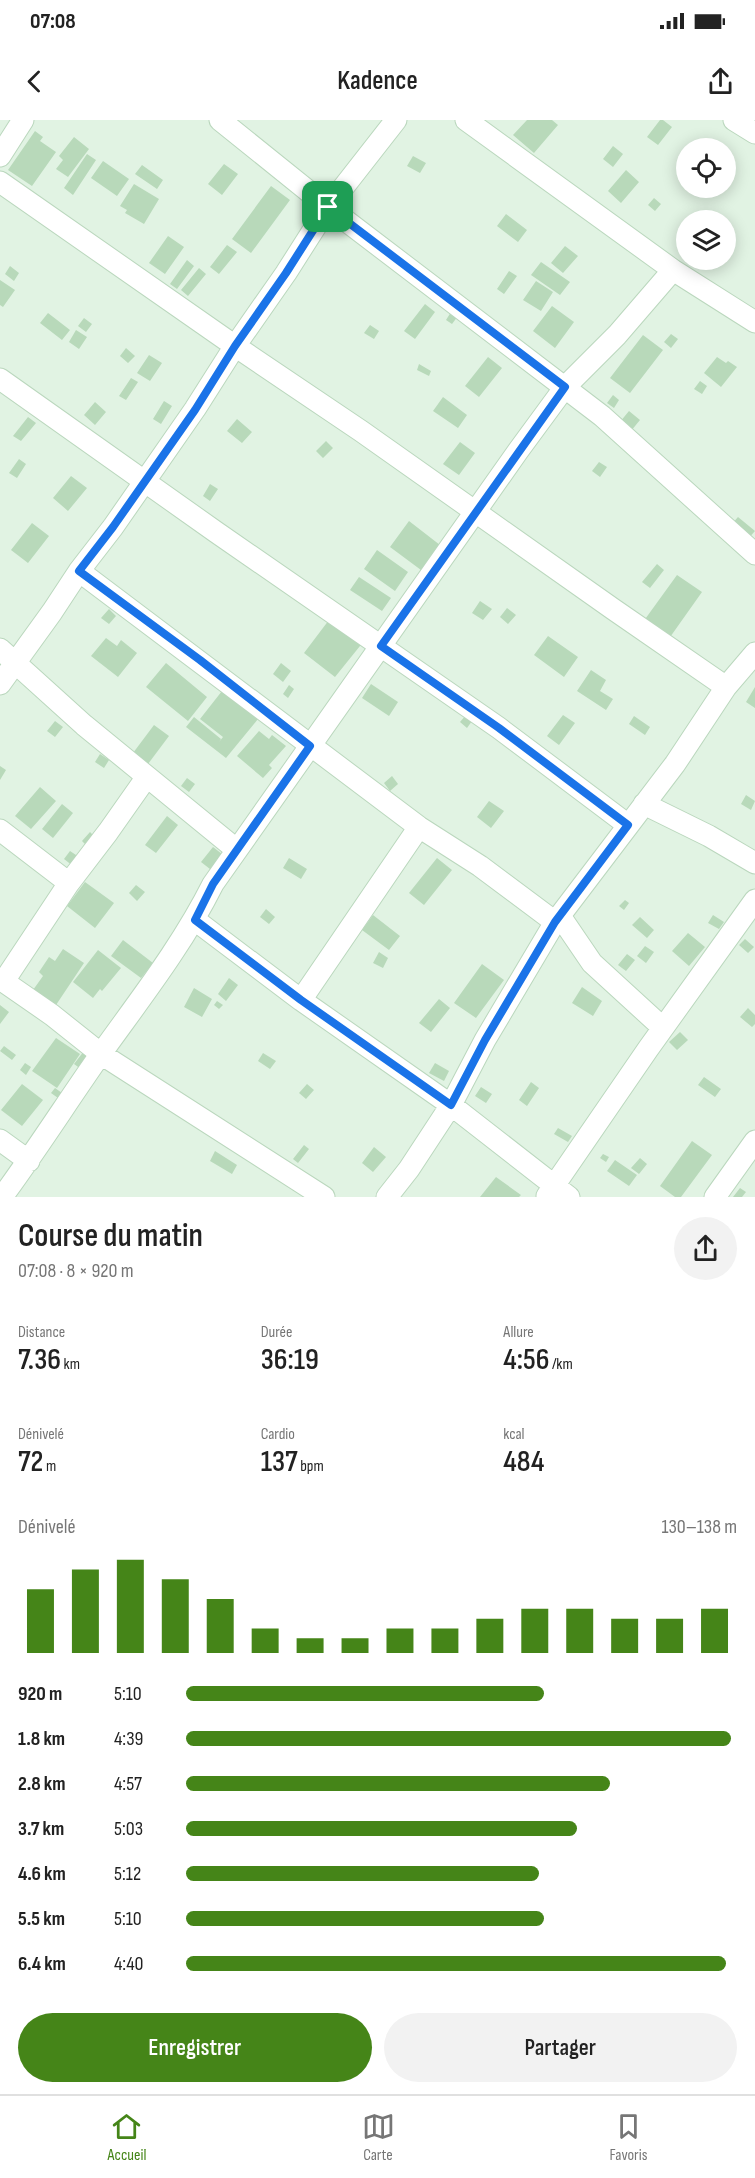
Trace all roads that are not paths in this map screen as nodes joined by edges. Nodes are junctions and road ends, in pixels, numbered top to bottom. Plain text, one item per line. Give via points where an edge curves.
1 (23, 120) edge
2 (220, 120) edge
3 (396, 120) edge
4 (466, 120) edge
5 (734, 120) edge
6 (755, 134) edge
7 (0, 156) edge
8 (0, 182) edge
9 (328, 207) junction
10 (673, 270) junction
11 (755, 322) edge
12 (235, 346) junction
13 (0, 379) edge
14 (565, 387) junction
15 (145, 481) junction
16 (475, 512) junction
17 (755, 554) edge
18 (79, 571) junction
19 (381, 646) junction
20 (755, 653) edge
21 (8, 656) edge
22 (0, 684) edge
23 (726, 687) junction
24 (310, 746) junction
25 (147, 778) junction
26 (644, 804) junction
27 (628, 825) junction
28 (419, 827) junction
29 (0, 830) edge
30 (237, 850) junction
31 (755, 863) edge
32 (69, 883) junction
33 (755, 900) edge
34 (558, 919) junction
35 (195, 920) junction
36 (2, 980) edge
37 (301, 1000) junction
38 (663, 1028) junction
39 (101, 1054) junction
40 (451, 1105) junction
41 (0, 1140) edge
42 (755, 1141) edge
43 (29, 1161) junction
44 (556, 1193) edge
45 (2, 1197) edge
46 (324, 1197) edge
47 (387, 1197) edge
48 (715, 1197) edge

1 - 7 street
2 - 9 street
3 - 9 street
4 - 10 street
5 - 6 street
8 - 12 street
9 - 12 street
9 - 14 street
10 - 11 street
10 - 14 street
12 - 15 street
12 - 16 street via 362,430
13 - 15 street
14 - 16 street
14 - 17 street
15 - 18 street
15 - 19 street
16 - 19 street
16 - 23 street
18 - 21 street
18 - 24 street
19 - 24 street
19 - 27 street
20 - 23 street
21 - 22 street
21 - 25 street
23 - 26 street
24 - 28 street
24 - 30 street
25 - 30 street
25 - 32 street
26 - 27 street
26 - 31 street
27 - 34 street
28 - 34 street
28 - 37 street
29 - 32 street
30 - 35 street via 213,884
32 - 36 street
33 - 38 street
34 - 38 street via 592,963
34 - 40 street
35 - 37 street
35 - 39 street
36 - 39 street
37 - 40 street
38 - 44 street
39 - 43 street
39 - 46 street
40 - 44 street
40 - 47 street
41 - 43 street
42 - 48 street
43 - 45 street

